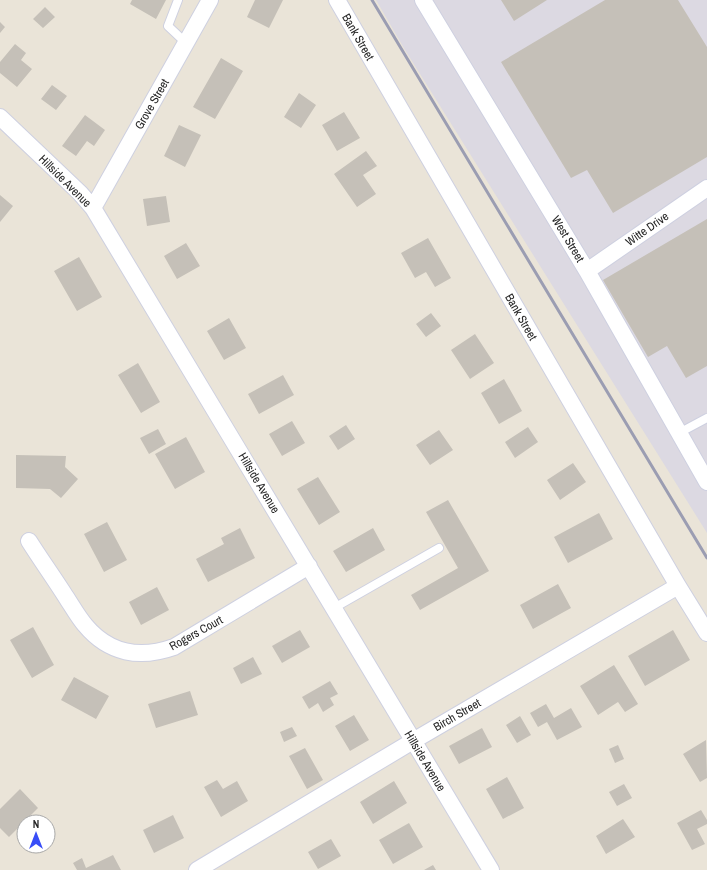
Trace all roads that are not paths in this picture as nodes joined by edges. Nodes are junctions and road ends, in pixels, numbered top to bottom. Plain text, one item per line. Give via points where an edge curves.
1 (178, 0) edge
2 (210, 0) edge
3 (337, 0) edge
4 (423, 0) edge
5 (186, 43) junction
6 (0, 117) edge
7 (707, 188) edge
8 (93, 208) junction
9 (587, 271) junction
10 (707, 418) edge
11 (679, 433) junction
12 (707, 482) edge
13 (29, 541) dead end
14 (439, 548) dead end
15 (308, 566) junction
16 (678, 586) junction
17 (334, 608) junction
18 (707, 633) edge
19 (413, 740) junction
20 (197, 870) edge
21 (491, 870) edge

1 - 5 lane via 168,26
2 - 5 street, Grove Street
3 - 16 street, Bank Street
4 - 9 street, West Street
5 - 8 street, Grove Street
6 - 8 street, Hillside Avenue
7 - 9 street, Witte Drive
8 - 15 street, Hillside Avenue
9 - 11 street, West Street
10 - 11 lane
11 - 12 street, West Street
13 - 15 street, Rogers Court via 85,625 97,638 112,647 136,654 160,652 174,647
14 - 17 lane
15 - 17 street, Hillside Avenue
16 - 18 street, Bank Street
16 - 19 street, Birch Street
17 - 19 street, Hillside Avenue
19 - 20 street, Birch Street
19 - 21 street, Hillside Avenue

